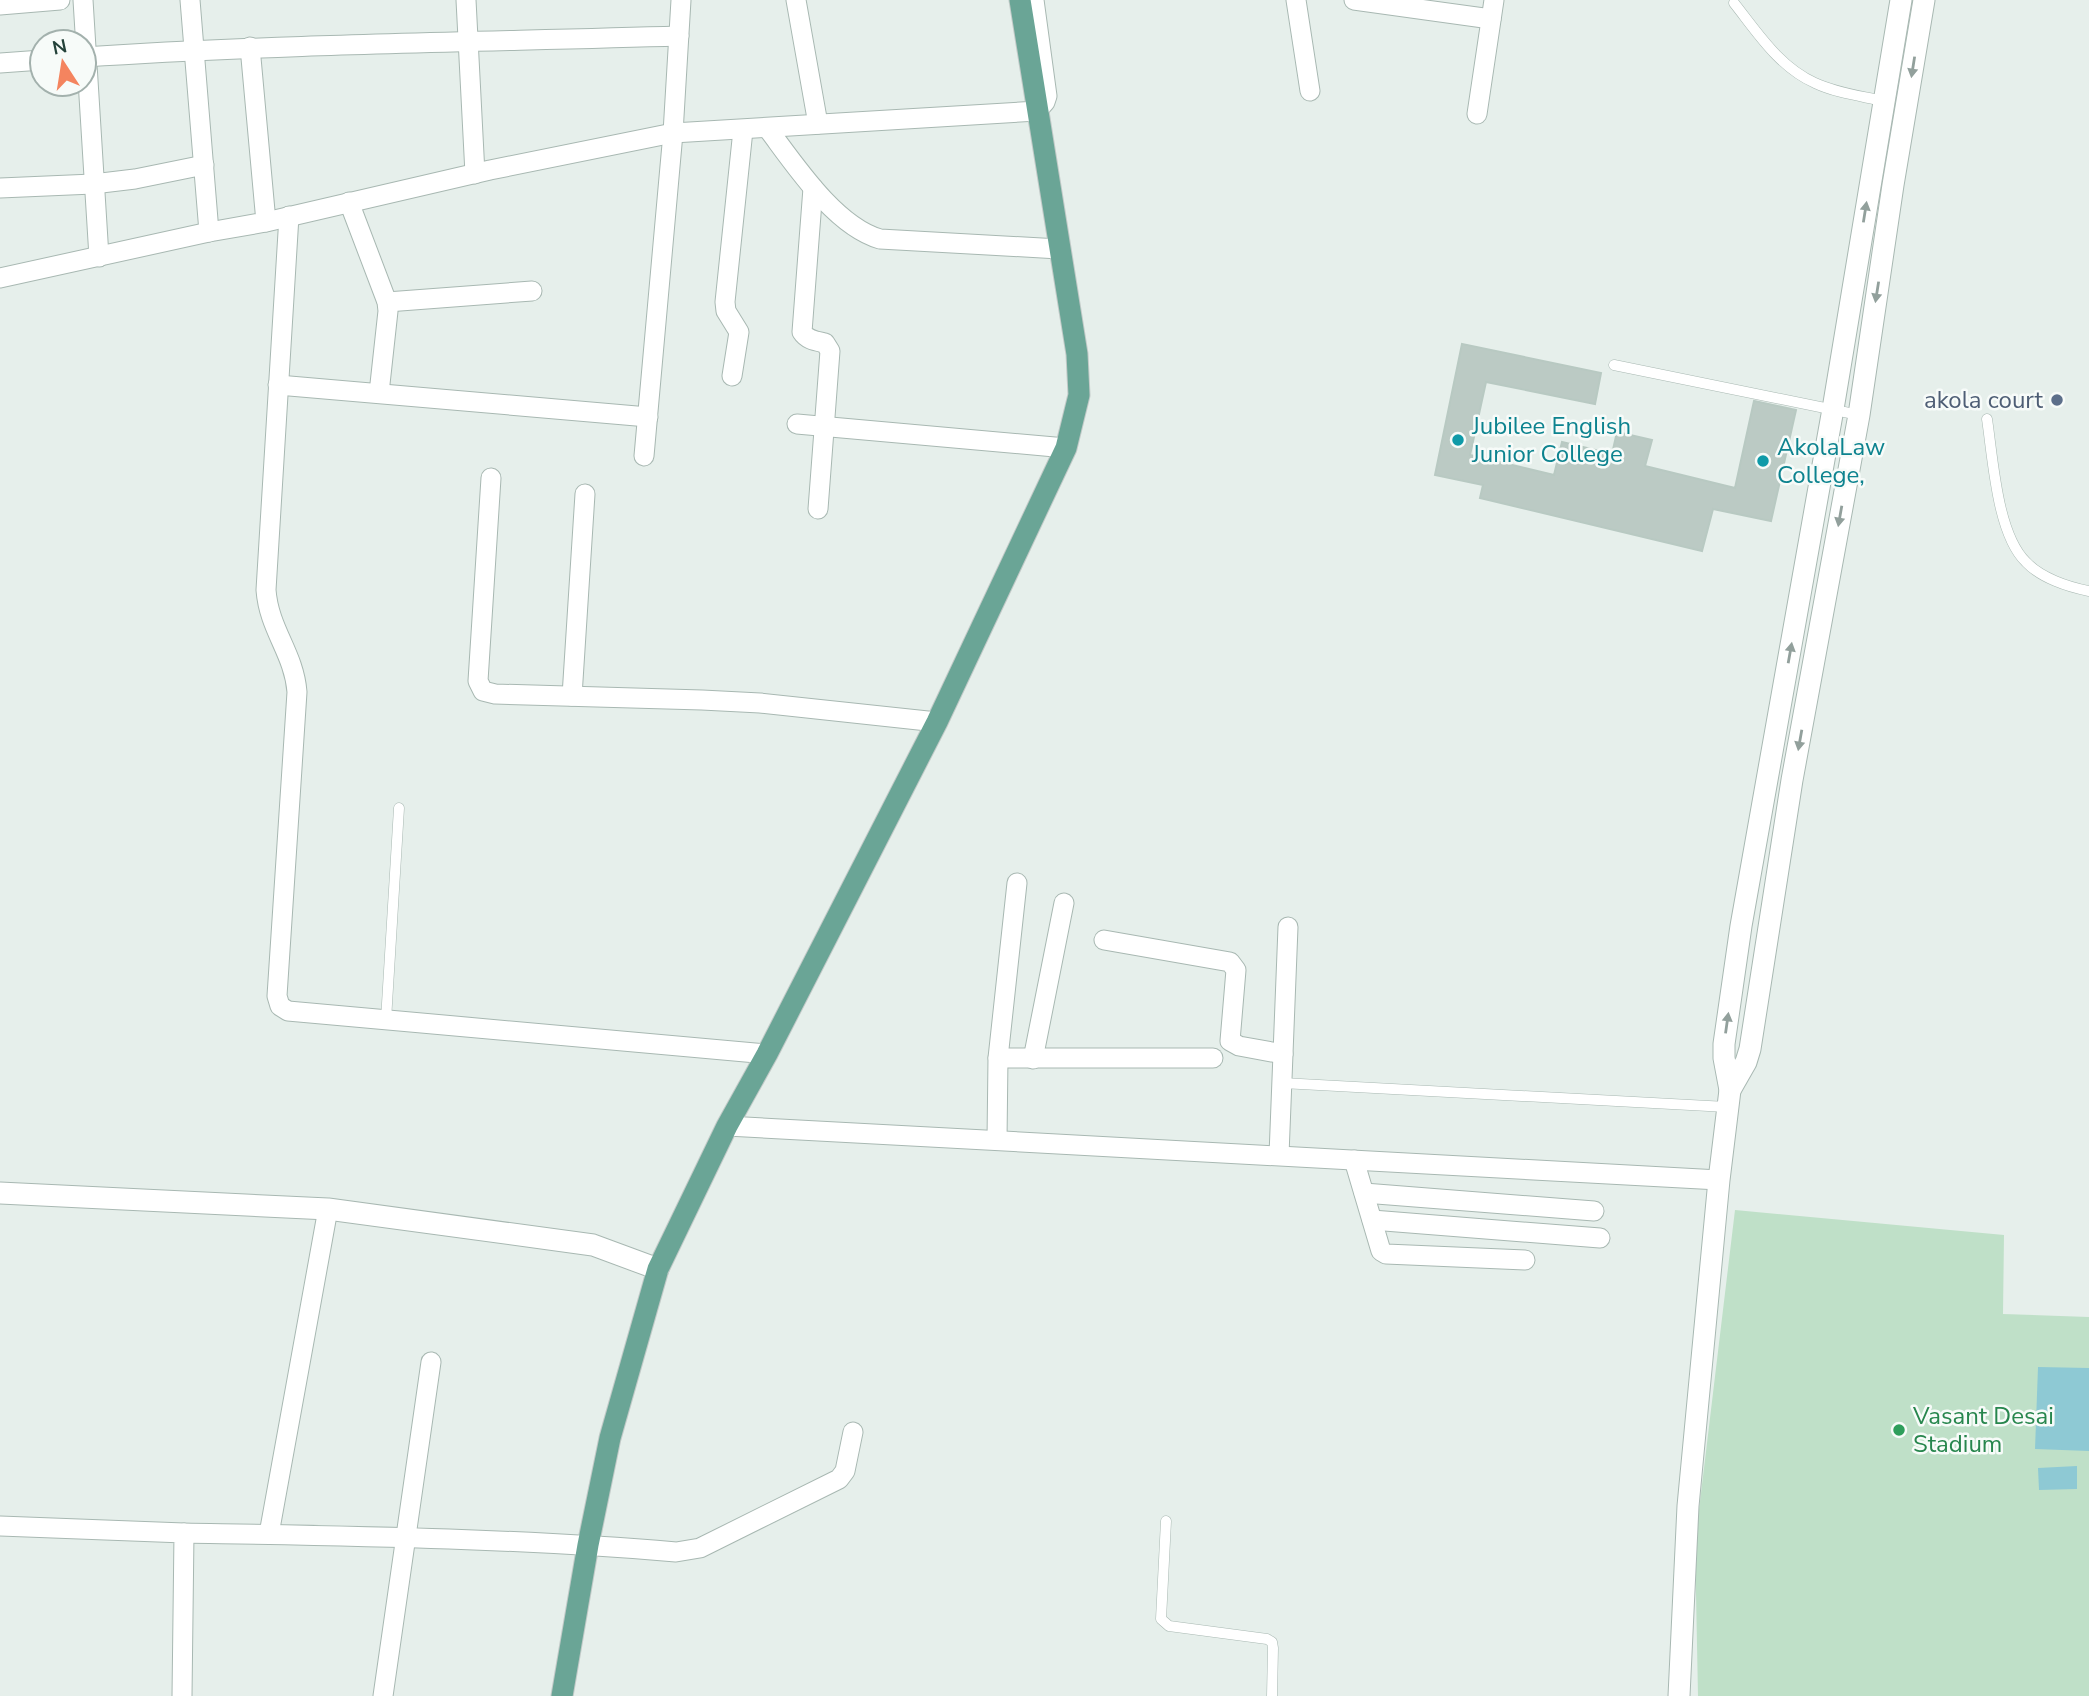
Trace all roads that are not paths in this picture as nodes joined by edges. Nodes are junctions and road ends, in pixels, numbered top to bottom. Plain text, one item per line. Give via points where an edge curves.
1 (60, 0) edge
2 (83, 0) edge
3 (190, 0) edge
4 (466, 0) edge
5 (681, 0) edge
6 (796, 0) edge
7 (1020, 0) edge
8 (1034, 0) edge
9 (1296, 0) edge
10 (1354, 0) edge
11 (1901, 0) edge
12 (1924, 0) edge
13 (23, 2) edge
14 (1734, 2) dead end
15 (0, 5) edge
16 (1492, 10) edge
17 (84, 28) edge
18 (679, 36) junction
19 (468, 43) junction
20 (250, 47) junction
21 (194, 50) junction
22 (98, 56) edge
23 (28, 61) edge
24 (0, 62) edge
25 (1310, 92) dead end
26 (88, 98) edge
27 (1036, 101) junction
28 (1883, 101) junction
29 (1477, 114) dead end
30 (818, 124) junction
31 (768, 129) junction
32 (743, 130) junction
33 (673, 133) junction
34 (204, 165) junction
35 (475, 174) junction
36 (1870, 182) junction
37 (93, 184) junction
38 (1893, 186) junction
39 (0, 188) edge
40 (813, 188) junction
41 (349, 202) junction
42 (289, 216) junction
43 (266, 222) junction
44 (209, 232) junction
45 (1059, 249) junction
46 (99, 257) junction
47 (0, 278) edge
48 (532, 291) dead end
49 (387, 302) junction
50 (1614, 365) dead end
51 (732, 376) dead end
52 (278, 384) junction
53 (379, 393) junction
54 (1833, 409) junction
55 (1859, 415) junction
56 (648, 417) junction
57 (1987, 419) dead end
58 (797, 424) dead end
59 (823, 426) junction
60 (1066, 448) junction
61 (645, 456) dead end
62 (491, 478) dead end
63 (585, 494) dead end
64 (818, 509) dead end
65 (2089, 591) edge
66 (572, 696) junction
67 (937, 722) junction
68 (399, 808) dead end
69 (1756, 839) junction
70 (1783, 842) junction
71 (1017, 883) dead end
72 (1064, 902) dead end
73 (1289, 927) dead end
74 (1104, 940) dead end
75 (386, 1020) junction
76 (767, 1054) junction
77 (1283, 1054) junction
78 (998, 1058) junction
79 (1213, 1058) dead end
80 (1034, 1059) junction
81 (1282, 1083) junction
82 (1728, 1099) junction
83 (727, 1126) junction
84 (997, 1140) junction
85 (1279, 1155) junction
86 (1354, 1160) junction
87 (1719, 1180) junction
88 (0, 1193) edge
89 (1364, 1194) junction
90 (328, 1209) junction
91 (1594, 1211) dead end
92 (1372, 1220) junction
93 (1600, 1238) dead end
94 (1525, 1260) dead end
95 (658, 1269) junction
96 (431, 1362) dead end
97 (853, 1432) dead end
98 (1166, 1521) dead end
99 (0, 1526) edge
100 (184, 1533) junction
101 (270, 1534) junction
102 (407, 1537) junction
103 (588, 1545) junction
104 (182, 1696) edge
105 (383, 1696) edge
106 (562, 1696) edge
107 (1272, 1696) edge
108 (1679, 1696) edge

1 - 13 street
2 - 17 street
3 - 21 street
4 - 19 street
5 - 18 street
6 - 30 street
7 - 27 main road
8 - 27 street via 1047,96 1045,102
9 - 25 street
10 - 16 street
11 - 28 street
12 -> 38 street
13 - 15 street
14 - 28 lane via 1790,68 1833,90
16 - 29 street
18 - 19 street
18 - 33 street
19 - 20 street
19 - 35 street
20 - 21 street
20 - 43 street
21 - 22 street
21 - 34 street
23 - 24 street
26 - 37 street
27 - 30 street
27 - 45 main road
28 - 36 street
30 - 31 street
31 - 32 street
31 - 40 street
32 - 33 street
32 - 51 street via 725,302 738,332
33 - 35 street
33 - 56 street
34 - 37 street
34 - 44 street
35 - 41 street
36 - 38 street
54 -> 36 street
37 - 39 street
37 - 46 street
38 -> 55 street
40 - 45 street via 867,236
40 - 59 street via 802,332 825,343 830,351
41 - 42 street
41 - 49 street
42 - 43 street
42 - 52 street
43 - 44 street
44 - 46 street
45 - 60 main road via 1077,354 1079,395
46 - 47 street
48 - 49 street
49 - 53 street
50 - 54 lane
52 - 53 street
52 - 75 street via 267,607 293,669 297,692 277,996 288,1011
53 - 56 street
54 - 55 lane
69 -> 54 street
55 -> 70 street
56 - 61 street
57 - 65 lane via 2012,543 2026,563 2050,578
58 - 59 street
59 - 60 street
59 - 64 street
60 - 67 main road
62 - 66 street via 479,686 495,694
63 - 66 street
66 - 67 street via 760,703
67 - 76 main road
68 - 75 lane
69 - 70 street
82 -> 69 street via 1724,1044
70 - 82 street via 1750,1049
71 - 78 street
72 - 80 street
73 - 77 street
74 - 77 street via 1230,962 1236,970 1230,1041
75 - 76 street
76 - 83 main road
77 - 81 street
78 - 80 street
78 - 84 street
79 - 80 street
81 - 82 lane
81 - 85 street
82 - 87 street
83 - 84 street
83 - 95 main road
84 - 85 street
85 - 86 street
86 - 87 street
86 - 89 street
87 - 108 street via 1688,1506
88 - 90 street
89 - 91 street
89 - 92 street
90 - 95 street via 593,1245
90 - 101 street
92 - 93 street
92 - 94 street via 1386,1254
95 - 103 main road via 610,1438
96 - 102 street
97 - 103 street via 839,1479 700,1548 676,1552
98 - 107 lane via 1161,1619 1169,1626 1267,1639 1273,1648
99 - 100 street
100 - 101 street
100 - 104 street
101 - 102 street
102 - 103 street
102 - 105 street
103 - 106 main road

